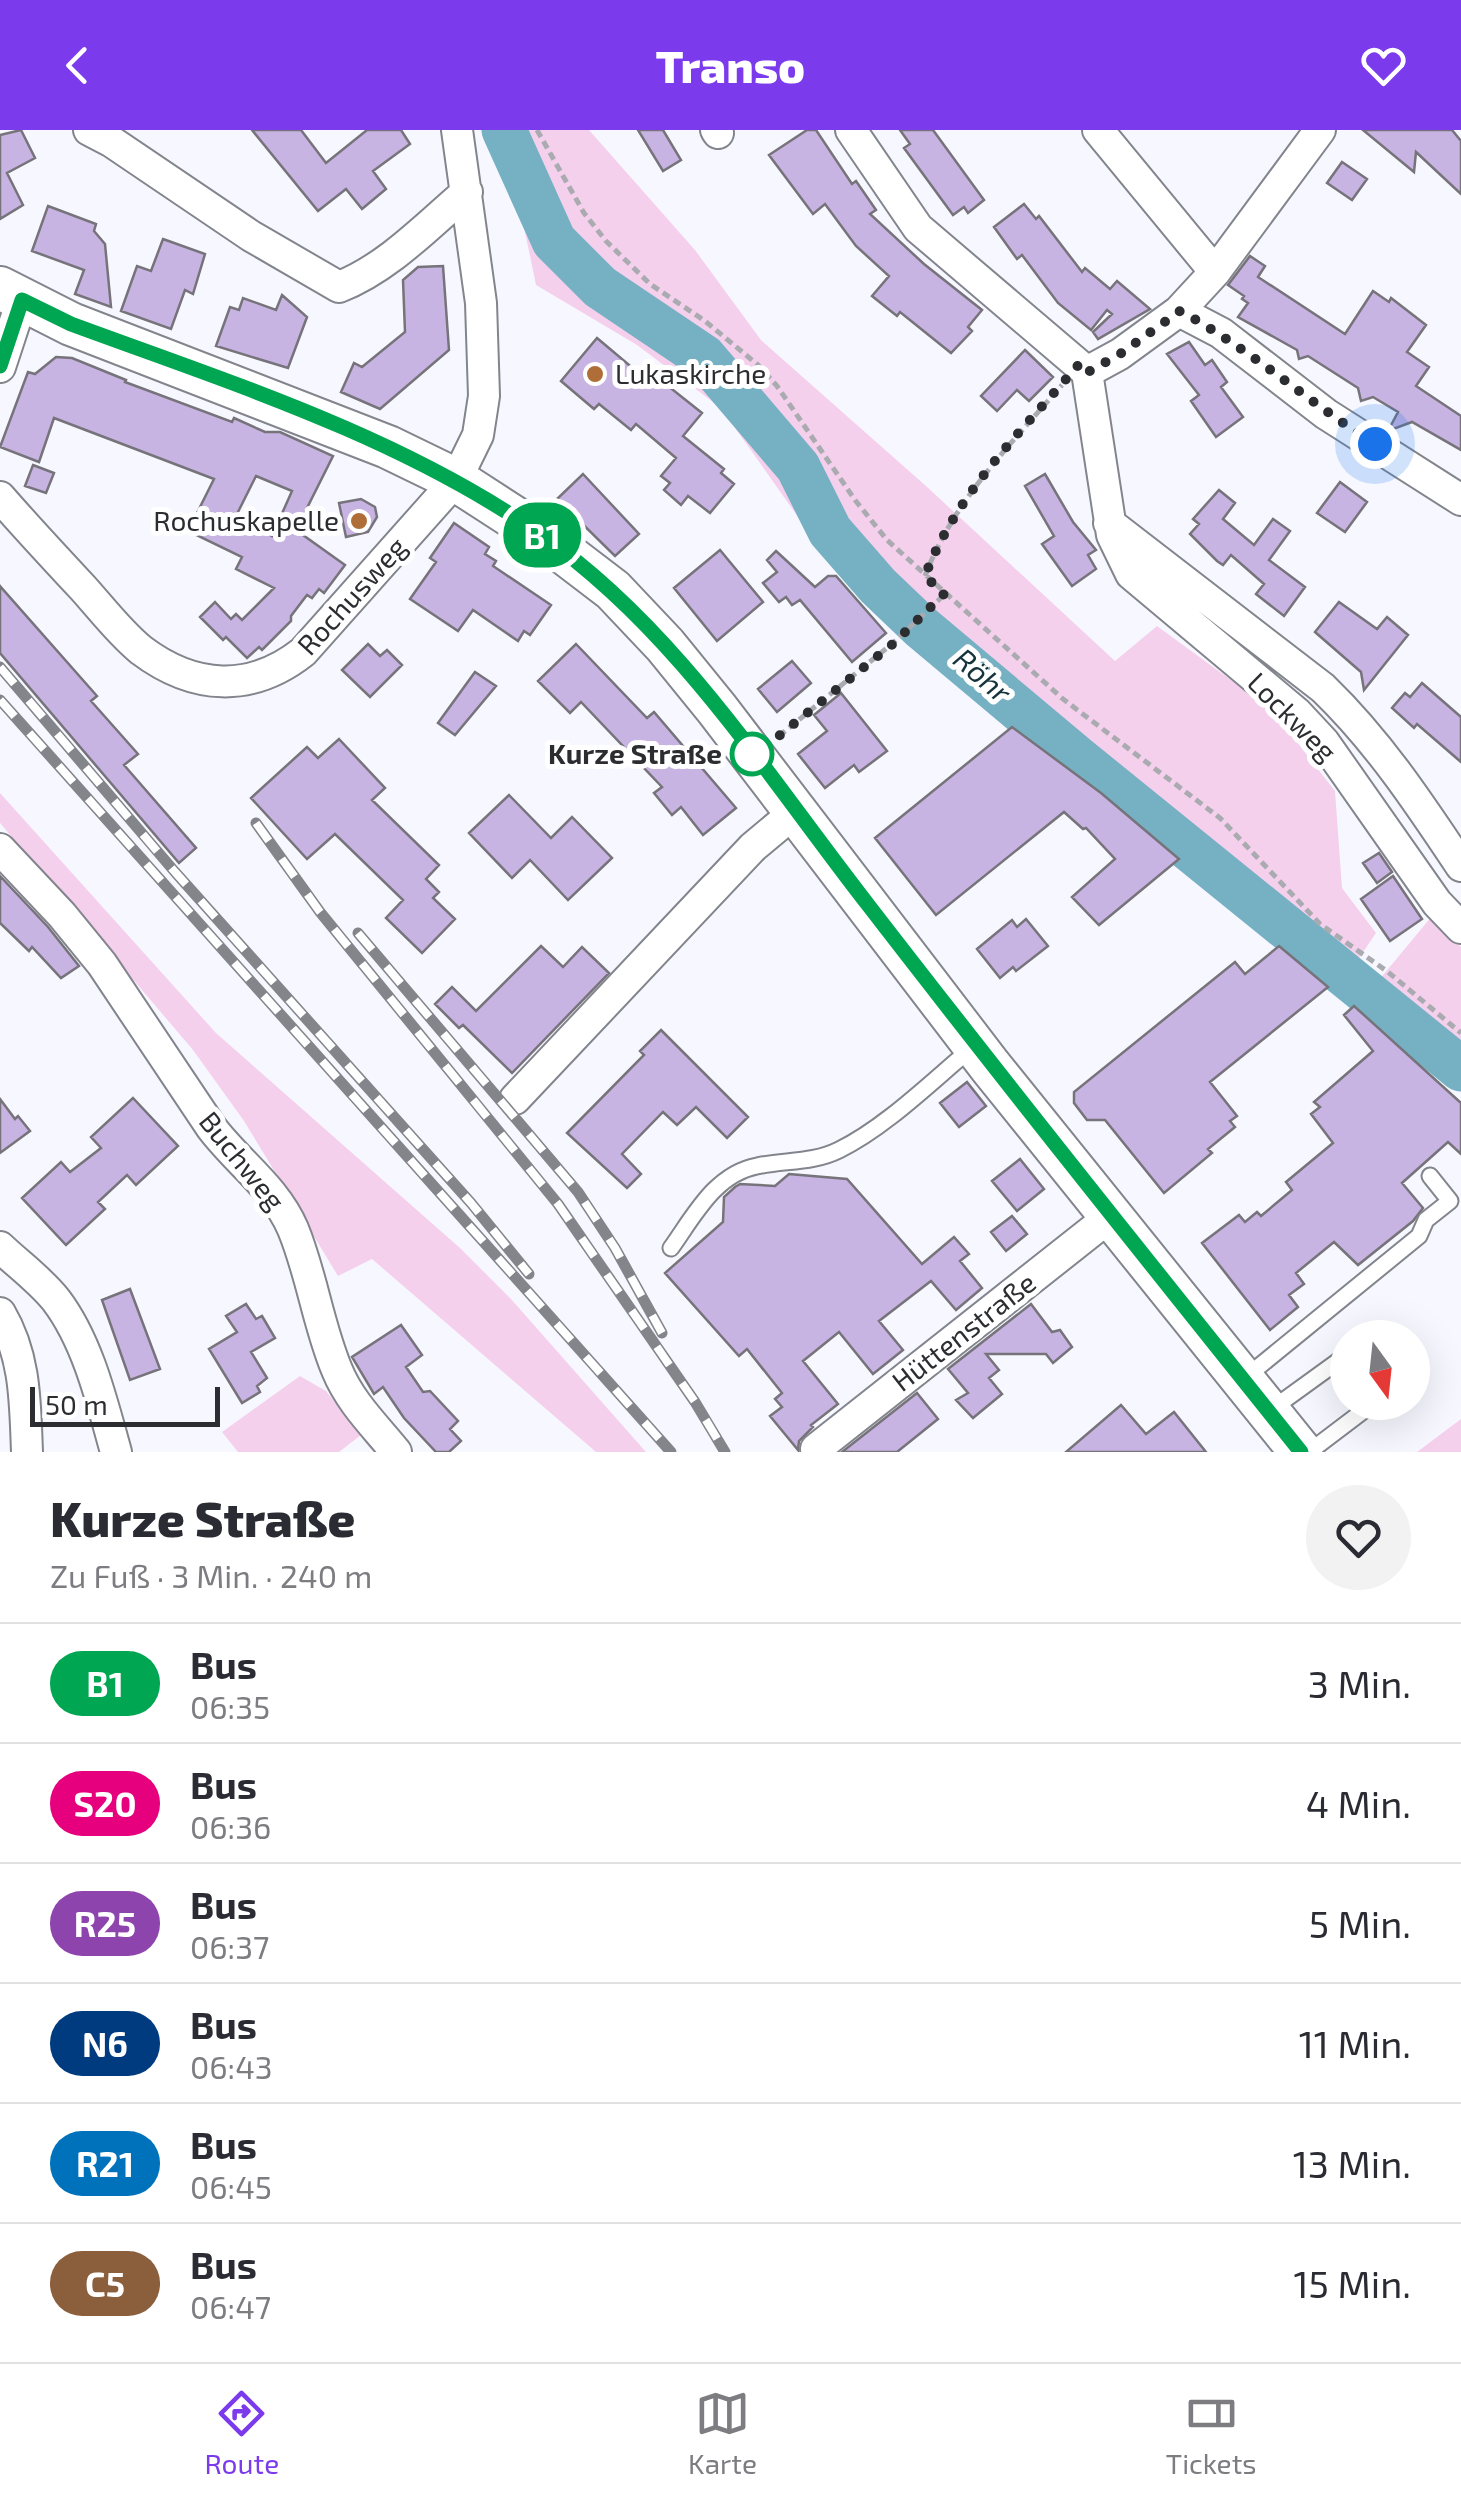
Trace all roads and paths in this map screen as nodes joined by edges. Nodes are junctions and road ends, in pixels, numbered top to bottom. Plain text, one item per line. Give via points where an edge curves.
1 (88, 130) edge
2 (457, 130) edge
3 (538, 130) edge
4 (851, 130) edge
5 (1098, 130) edge
6 (1320, 130) edge
7 (466, 184) junction
8 (1214, 272) junction
9 (11, 294) edge
10 (1180, 311) junction
11 (0, 366) edge
12 (1084, 367) junction
13 (456, 480) junction
14 (0, 497) edge
15 (1461, 500) edge
16 (1109, 523) junction
17 (925, 576) junction
18 (944, 594) junction
19 (754, 756) junction
20 (796, 812) junction
21 (0, 849) edge
22 (1461, 866) edge
23 (1461, 928) edge
24 (1461, 1033) edge
25 (976, 1045) junction
26 (516, 1099) dead end
27 (1430, 1176) dead end
28 (1112, 1215) junction
29 (0, 1247) edge
30 (671, 1248) dead end
31 (0, 1314) edge
32 (1330, 1362) edge
33 (1255, 1395) junction
34 (1351, 1420) edge
35 (816, 1448) dead end
36 (27, 1452) edge
37 (116, 1452) edge
38 (396, 1452) edge
39 (1301, 1452) edge
40 (1309, 1452) edge

1 - 7 street via 338,286 395,253
2 - 7 street, Rochusweg
3 - 17 path via 606,241 650,284 758,365 886,540
4 - 12 street via 918,228
5 - 8 street
6 - 8 street
7 - 13 street, Rochusweg via 484,396 478,434
8 - 10 street
9 - 11 street
9 - 13 main road
10 - 12 street via 1120,354
10 - 15 street
12 - 16 street, Lockweg
12 - 17 path via 957,509
13 - 14 street, Rochusweg via 303,652 280,670 232,682 172,669 140,649
13 - 19 main road via 614,590
16 - 22 street, Lockweg via 1344,708
16 - 23 street, Lockweg via 1131,574 1324,742
17 - 18 path
18 - 19 path
18 - 24 path via 1062,699 1220,818 1320,924
19 - 20 main road
20 - 25 main road
20 - 26 street via 753,847
21 - 38 street, Buchweg via 102,964 230,1152 255,1172 285,1213 336,1369
25 - 28 main road
25 - 30 lane via 850,1144 724,1180
27 - 33 lane via 1450,1201
28 - 33 main road
28 - 35 street, Hüttenstraße
29 - 37 street via 64,1310
31 - 36 street via 21,1366
32 - 33 lane
33 - 39 main road
34 - 40 lane

